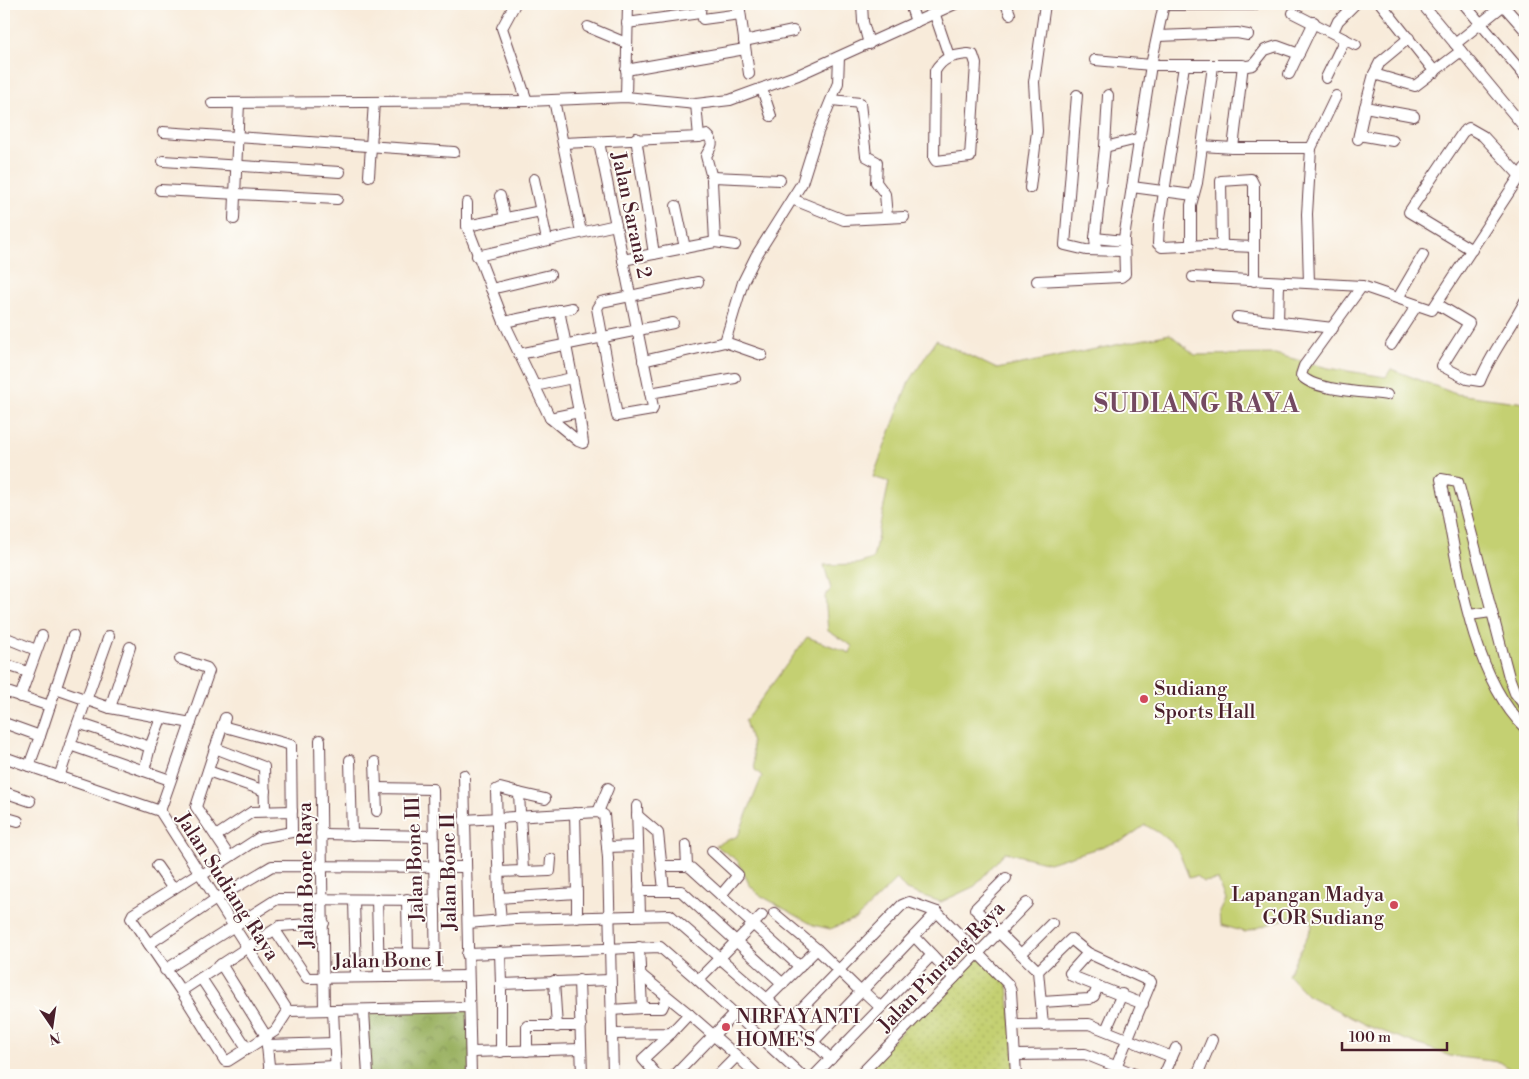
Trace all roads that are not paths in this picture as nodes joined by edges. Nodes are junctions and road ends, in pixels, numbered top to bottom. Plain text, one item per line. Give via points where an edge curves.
1 (515, 4) edge
2 (628, 4) edge
3 (701, 4) edge
4 (862, 4) edge
5 (910, 4) edge
6 (955, 4) edge
7 (1006, 4) edge
8 (1045, 4) edge
9 (1164, 4) edge
10 (1355, 4) edge
11 (1381, 4) edge
12 (1422, 4) edge
13 (1464, 4) edge
14 (1254, 5) edge
15 (1503, 5) edge
16 (740, 9) edge
17 (934, 12) junction
18 (1293, 12) dead end
19 (1010, 14) dead end
20 (703, 19) dead end
21 (916, 22) junction
22 (1314, 22) junction
23 (627, 23) junction
24 (1481, 24) junction
25 (588, 27) dead end
26 (1525, 30) edge
27 (793, 31) dead end
28 (1333, 32) junction
29 (1248, 35) dead end
30 (1158, 36) junction
31 (1409, 38) junction
32 (1345, 39) junction
33 (626, 43) junction
34 (870, 44) junction
35 (745, 45) junction
36 (1356, 45) dead end
37 (1458, 48) junction
38 (1299, 54) junction
39 (949, 56) junction
40 (839, 57) junction
41 (1095, 60) dead end
42 (1151, 65) junction
43 (1184, 66) junction
44 (1213, 66) junction
45 (1247, 66) dead end
46 (626, 70) junction
47 (1435, 72) junction
48 (749, 74) dead end
49 (1289, 74) dead end
50 (1374, 74) junction
51 (1525, 76) edge
52 (1326, 78) dead end
53 (762, 89) junction
54 (1077, 95) dead end
55 (1108, 95) dead end
56 (1336, 96) dead end
57 (626, 97) junction
58 (554, 100) junction
59 (832, 100) junction
60 (527, 101) junction
61 (374, 102) junction
62 (212, 103) dead end
63 (239, 103) junction
64 (696, 104) junction
65 (1365, 107) junction
66 (770, 116) dead end
67 (1414, 116) dead end
68 (1525, 128) edge
69 (163, 132) dead end
70 (699, 137) junction
71 (238, 138) junction
72 (636, 138) junction
73 (1141, 138) junction
74 (1393, 141) dead end
75 (599, 142) junction
76 (563, 143) junction
77 (1202, 146) junction
78 (371, 147) junction
79 (1105, 147) junction
80 (1233, 148) junction
81 (1311, 148) junction
82 (454, 152) dead end
83 (162, 161) dead end
84 (236, 167) junction
85 (340, 172) dead end
86 (1522, 172) edge
87 (369, 176) dead end
88 (712, 178) junction
89 (534, 179) dead end
90 (780, 180) dead end
91 (1132, 187) junction
92 (1030, 188) dead end
93 (160, 190) dead end
94 (1166, 192) junction
95 (235, 194) junction
96 (1193, 195) junction
97 (500, 196) dead end
98 (337, 199) dead end
99 (792, 199) junction
100 (467, 203) dead end
101 (676, 206) dead end
102 (541, 212) junction
103 (904, 216) dead end
104 (505, 218) junction
105 (887, 218) junction
106 (234, 219) dead end
107 (616, 225) junction
108 (467, 226) junction
109 (581, 232) junction
110 (1095, 238) junction
111 (547, 240) junction
112 (715, 242) junction
113 (735, 245) dead end
114 (1123, 246) junction
115 (1191, 246) junction
116 (1222, 246) junction
117 (1254, 247) junction
118 (685, 248) junction
119 (1096, 250) junction
120 (1472, 250) junction
121 (654, 254) junction
122 (1423, 255) dead end
123 (478, 256) junction
124 (623, 260) junction
125 (550, 275) dead end
126 (1193, 277) dead end
127 (1038, 281) dead end
128 (1254, 281) junction
129 (698, 282) dead end
130 (1279, 283) junction
131 (1309, 283) junction
132 (1362, 286) junction
133 (491, 289) junction
134 (631, 295) junction
135 (1398, 298) junction
136 (1525, 301) edge
137 (1437, 304) junction
138 (1417, 305) junction
139 (572, 308) dead end
140 (559, 310) junction
141 (1237, 317) dead end
142 (504, 322) junction
143 (1278, 322) junction
144 (674, 324) dead end
145 (1333, 328) junction
146 (638, 330) junction
147 (601, 337) junction
148 (725, 342) junction
149 (567, 344) junction
150 (1391, 345) dead end
151 (519, 354) junction
152 (762, 355) dead end
153 (643, 361) junction
154 (572, 378) junction
155 (735, 378) dead end
156 (535, 386) junction
157 (650, 393) junction
158 (1387, 395) dead end
159 (579, 412) junction
160 (550, 418) junction
161 (1491, 612) junction
162 (1469, 615) junction
163 (42, 636) dead end
164 (74, 636) dead end
165 (109, 636) dead end
166 (4, 637) edge
167 (130, 647) dead end
168 (36, 650) junction
169 (180, 659) dead end
170 (4, 664) edge
171 (28, 672) junction
172 (56, 689) junction
173 (4, 691) edge
174 (20, 697) junction
175 (86, 700) junction
176 (50, 706) junction
177 (1525, 706) edge
178 (110, 708) junction
179 (161, 718) junction
180 (78, 723) junction
181 (190, 723) junction
182 (4, 724) edge
183 (1525, 728) edge
184 (40, 736) junction
185 (320, 740) dead end
186 (70, 745) junction
187 (150, 747) junction
188 (215, 748) junction
189 (4, 757) edge
190 (350, 760) dead end
191 (375, 762) dead end
192 (29, 766) junction
193 (144, 771) junction
194 (208, 771) junction
195 (464, 775) dead end
196 (59, 777) junction
197 (170, 780) junction
198 (376, 788) junction
199 (608, 788) dead end
200 (266, 791) junction
201 (4, 792) edge
202 (519, 793) junction
203 (545, 799) dead end
204 (30, 801) dead end
205 (264, 810) junction
206 (160, 811) junction
207 (292, 811) junction
208 (377, 812) dead end
209 (598, 812) junction
210 (574, 813) junction
211 (4, 817) edge
212 (521, 818) junction
213 (497, 819) junction
214 (464, 820) junction
215 (18, 821) dead end
216 (321, 834) junction
217 (352, 835) junction
218 (216, 836) junction
219 (433, 836) junction
220 (686, 845) dead end
221 (638, 846) junction
222 (607, 847) junction
223 (712, 851) dead end
224 (229, 856) junction
225 (551, 860) dead end
226 (157, 866) dead end
227 (663, 866) junction
228 (687, 866) junction
229 (318, 867) junction
230 (434, 867) junction
231 (466, 867) junction
232 (499, 872) junction
233 (522, 872) junction
234 (201, 874) junction
235 (1006, 878) dead end
236 (173, 889) junction
237 (664, 890) junction
238 (639, 891) junction
239 (577, 893) junction
240 (721, 895) junction
241 (499, 898) junction
242 (216, 899) junction
243 (377, 899) junction
244 (407, 899) junction
245 (323, 900) junction
246 (354, 900) junction
247 (435, 900) junction
248 (1027, 903) dead end
249 (937, 912) junction
250 (774, 913) dead end
251 (640, 915) junction
252 (762, 915) dead end
253 (577, 918) junction
254 (609, 918) junction
255 (501, 920) junction
256 (468, 922) junction
257 (324, 923) junction
258 (1052, 923) dead end
259 (752, 924) junction
260 (234, 926) junction
261 (274, 930) junction
262 (997, 932) junction
263 (914, 936) junction
264 (736, 942) junction
265 (149, 944) junction
266 (247, 948) junction
267 (610, 948) junction
268 (639, 948) junction
269 (817, 949) junction
270 (500, 952) junction
271 (379, 953) junction
272 (408, 953) junction
273 (976, 953) junction
274 (1088, 953) junction
275 (435, 954) junction
276 (467, 954) junction
277 (1021, 954) junction
278 (932, 955) junction
279 (720, 958) junction
280 (221, 964) junction
281 (800, 966) junction
282 (165, 970) junction
283 (839, 970) junction
284 (1038, 971) junction
285 (468, 972) junction
286 (641, 975) junction
287 (436, 976) junction
288 (356, 977) junction
289 (379, 977) junction
290 (201, 978) junction
291 (324, 978) junction
292 (954, 978) junction
293 (579, 980) junction
294 (610, 980) junction
295 (698, 980) junction
296 (554, 981) junction
297 (501, 984) junction
298 (783, 984) junction
299 (1098, 986) junction
300 (181, 991) junction
301 (862, 991) junction
302 (1122, 994) junction
303 (667, 997) junction
304 (767, 999) junction
305 (1042, 1002) junction
306 (1143, 1004) junction
307 (469, 1007) junction
308 (880, 1007) junction
309 (642, 1008) junction
310 (328, 1010) junction
311 (611, 1010) junction
312 (288, 1011) junction
313 (364, 1011) junction
314 (735, 1013) junction
315 (689, 1014) junction
316 (790, 1020) junction
317 (1014, 1025) junction
318 (1043, 1025) junction
319 (581, 1026) junction
320 (556, 1027) junction
321 (1106, 1030) junction
322 (671, 1033) junction
323 (612, 1034) junction
324 (714, 1035) junction
325 (1128, 1039) junction
326 (266, 1040) junction
327 (1212, 1040) dead end
328 (334, 1042) junction
329 (812, 1043) junction
330 (767, 1044) junction
331 (247, 1048) junction
332 (581, 1049) junction
333 (527, 1051) junction
334 (471, 1052) junction
335 (501, 1052) junction
336 (1015, 1055) junction
337 (737, 1056) junction
338 (831, 1059) junction
339 (1116, 1067) junction
340 (269, 1069) edge
341 (335, 1071) edge
342 (368, 1075) edge
343 (471, 1075) edge
344 (582, 1075) edge
345 (613, 1075) edge
346 (657, 1075) edge
347 (676, 1075) edge
348 (718, 1075) edge
349 (757, 1075) edge
350 (801, 1075) edge
351 (815, 1075) edge
352 (860, 1075) edge
353 (1016, 1075) edge
354 (1137, 1075) edge
355 (1164, 1075) edge
356 (1197, 1075) edge

1 - 60 street via 502,28
2 - 23 street
3 - 23 street via 700,13
4 - 34 street via 863,22
5 - 21 street
6 - 17 street
7 - 19 street
8 - 92 street via 1034,82 1037,131
9 - 14 street
9 - 30 street
10 - 28 street via 1338,21
11 - 31 street
12 - 37 street
13 - 24 street
15 - 24 street
15 - 26 street
16 - 20 street
16 - 35 street
17 - 21 street
17 - 39 street
18 - 22 street
21 - 34 street
22 - 28 street
22 - 38 street
23 - 33 street
24 - 37 street
24 - 51 street
25 - 33 street
27 - 35 street
28 - 32 street
29 - 30 street
30 - 42 street
31 - 47 street
31 - 50 street via 1380,62
32 - 36 street
32 - 52 street
33 - 46 street
34 - 40 street
35 - 46 street
35 - 48 street
37 - 47 street
37 - 68 street
38 - 45 street via 1277,46 1265,50 1253,65
38 - 49 street
39 - 39 street via 935,71 936,161 970,158 976,59 968,54
40 - 53 street
40 - 59 street via 838,83
41 - 42 street
42 - 43 street
42 - 73 street
43 - 44 street
43 - 94 street
44 - 77 street
44 - 80 street via 1243,66
46 - 57 street
47 - 50 street via 1415,86
50 - 65 street
53 - 64 street via 730,100
53 - 66 street
54 - 119 street via 1065,245
55 - 79 street
56 - 81 street
57 - 58 street
57 - 64 street
58 - 60 street
58 - 76 street
59 - 99 street via 802,183
59 - 105 street via 860,103 866,156 877,162 876,182 884,194
60 - 61 street
61 - 63 street
61 - 78 street
62 - 63 street
63 - 71 street
64 - 70 street
65 - 67 street
65 - 74 street via 1358,137
69 - 71 street
70 - 72 street
70 - 88 street via 707,135 711,141 706,159
71 - 78 street
71 - 84 street
72 - 75 street
72 - 121 street
73 - 79 street
73 - 91 street
75 - 76 street
75 - 107 street, Jalan Sarana 2
76 - 109 street
77 - 80 street
77 - 96 street
78 - 82 street
78 - 87 street
79 - 110 street
80 - 81 street
81 - 131 street via 1307,214
83 - 84 street
84 - 85 street
84 - 95 street
86 - 120 street
86 - 120 street via 1483,136 1469,128 1463,132 1409,212
88 - 90 street
88 - 112 street
89 - 102 street
91 - 94 street
91 - 114 street
93 - 95 street
94 - 96 street
94 - 115 street via 1158,244
95 - 98 street
95 - 106 street
96 - 115 street
97 - 104 street
99 - 105 street via 844,220
99 - 148 street via 743,282
100 - 108 street
101 - 118 street
102 - 104 street
102 - 111 street
103 - 105 street
104 - 108 street
107 - 109 street
107 - 124 street, Jalan Sarana 2
108 - 123 street
109 - 111 street
110 - 114 street
110 - 119 street
111 - 123 street
112 - 113 street
112 - 118 street
114 - 119 street
114 - 127 street via 1125,274 1121,277
115 - 116 street
116 - 117 street
116 - 117 street via 1221,180 1249,178 1254,185
117 - 128 street
118 - 121 street
120 - 137 street
121 - 124 street
122 - 135 street
123 - 133 street
124 - 134 street, Jalan Sarana 2
125 - 133 street
126 - 128 street
128 - 130 street
129 - 134 street
130 - 131 street
130 - 143 street
131 - 132 street
132 - 135 street
132 - 145 street
133 - 142 street
134 - 146 street, Jalan Sarana 2
134 - 147 street via 599,304 596,312
135 - 138 street
136 - 137 street via 1491,356 1480,381 1467,379 1442,366 1469,323
137 - 138 street via 1432,310
138 - 150 street
139 - 140 street
140 - 142 street
140 - 149 street
141 - 143 street
142 - 151 street
143 - 145 street
144 - 146 street
145 - 158 street via 1304,366 1302,377 1346,391
146 - 147 street
146 - 153 street, Jalan Sarana 2
147 - 149 street
147 - 157 street via 617,416 652,410
148 - 152 street
148 - 153 street
149 - 151 street
149 - 154 street
151 - 156 street
153 - 157 street, Jalan Sarana 2
154 - 156 street
154 - 159 street
155 - 157 street
156 - 160 street
159 - 160 street
159 - 160 street via 583,443
161 - 162 street
161 - 162 street via 1458,482 1441,479
161 - 177 street via 1509,677
162 - 183 street via 1482,657 1501,699
163 - 168 street
164 - 172 street
165 - 175 street
166 - 168 street
167 - 178 street
168 - 171 street
169 - 181 street via 208,670
170 - 171 street
171 - 174 street
172 - 175 street
172 - 176 street
173 - 174 street
174 - 176 street
175 - 178 street
175 - 180 street
176 - 184 street
178 - 179 street
179 - 181 street
179 - 187 street
180 - 186 street
180 - 187 street
181 - 197 street
182 - 184 street
184 - 192 street
185 - 216 street, Jalan Bone Raya
186 - 193 street
186 - 196 street
187 - 193 street
188 - 194 street
188 - 200 street via 264,768
188 - 207 street via 224,722 291,745
189 - 192 street, Jalan Sudiang Raya
190 - 217 street
191 - 198 street
192 - 196 street, Jalan Sudiang Raya
193 - 197 street
194 - 200 street
194 - 218 street via 196,807
195 - 214 street, Jalan Bone II
196 - 206 street, Jalan Sudiang Raya
197 - 206 street
198 - 208 street, Jalan Bone III
198 - 219 street, Jalan Bone III via 433,789
199 - 209 street
200 - 205 street
201 - 204 street
202 - 203 street
202 - 212 street
202 - 213 street via 500,788 496,790
205 - 207 street
205 - 218 street via 252,812
206 - 234 street, Jalan Sudiang Raya
207 - 224 street via 290,834 259,838
209 - 210 street
209 - 222 street via 606,819
210 - 212 street
210 - 239 street
211 - 215 street
212 - 213 street
212 - 233 street
213 - 214 street
213 - 232 street
214 - 231 street, Jalan Bone II
216 - 217 street
216 - 229 street, Jalan Bone Raya
217 - 219 street
218 - 224 street
219 - 230 street, Jalan Bone III
220 - 228 street
221 - 222 street
221 - 227 street via 637,811 658,832
221 - 238 street
222 - 254 street
223 - 240 street via 738,875
224 - 234 street
225 - 233 street via 550,871
226 - 236 street
227 - 228 street
227 - 237 street
228 - 240 street
229 - 230 street
229 - 242 street via 272,866
229 - 245 street, Jalan Bone Raya
230 - 231 street
230 - 247 street, Jalan Bone III
231 - 256 street, Jalan Bone II
232 - 233 street
232 - 241 street
234 - 236 street
234 - 242 street, Jalan Sudiang Raya
235 - 262 street via 975,909
236 - 265 street via 131,918
237 - 238 street
237 - 264 street via 681,891
238 - 251 street
239 - 241 street
239 - 253 street
240 - 259 street
241 - 255 street
242 - 260 street, Jalan Sudiang Raya
242 - 265 street
243 - 244 street
243 - 246 street
243 - 271 street
244 - 247 street
244 - 272 street
245 - 246 street
245 - 257 street, Jalan Bone Raya
245 - 260 street via 277,899
246 - 288 street
247 - 275 street, Jalan Bone III
248 - 262 street, Jalan Pinrang Raya
249 - 263 street
249 - 273 street
249 - 283 street via 905,902
250 - 269 street
251 - 254 street
251 - 279 street via 670,915
252 - 259 street
253 - 254 street
253 - 255 street
254 - 267 street
255 - 256 street
256 - 276 street, Jalan Bone II
257 - 261 street via 283,925
257 - 291 street, Jalan Bone Raya
258 - 277 street
259 - 264 street
259 - 281 street
260 - 266 street, Jalan Sudiang Raya
260 - 282 street
261 - 266 street
261 - 291 street, Jalan Bone I via 306,978
262 - 273 street, Jalan Pinrang Raya
262 - 277 street
263 - 278 street
263 - 301 street
264 - 279 street
264 - 298 street
265 - 282 street
266 - 280 street
266 - 312 street, Jalan Sudiang Raya
267 - 268 street
267 - 270 street
267 - 294 street
268 - 286 street
268 - 295 street via 660,948
269 - 281 street
269 - 283 street
270 - 276 street
270 - 297 street
271 - 272 street
271 - 289 street
272 - 275 street
273 - 292 street, Jalan Pinrang Raya
273 - 317 street via 1010,987
274 - 284 street via 1070,939
274 - 299 street via 1070,974
274 - 306 street via 1150,981
275 - 287 street, Jalan Bone III
276 - 285 street, Jalan Bone II
277 - 284 street
278 - 292 street
278 - 308 street
279 - 295 street
279 - 304 street
280 - 290 street
280 - 326 street
281 - 298 street
282 - 300 street
283 - 301 street
283 - 316 street
284 - 305 street
285 - 287 street, Jalan Bone I
285 - 307 street, Jalan Bone II
286 - 303 street
286 - 309 street
287 - 289 street, Jalan Bone I
288 - 289 street, Jalan Bone I
288 - 291 street, Jalan Bone I
290 - 300 street
290 - 331 street
291 - 310 street, Jalan Bone Raya
292 - 352 street, Jalan Pinrang Raya
293 - 294 street
293 - 296 street
293 - 319 street
294 - 311 street
295 - 314 street
296 - 297 street
296 - 320 street
297 - 335 street
298 - 304 street
299 - 302 street
299 - 305 street via 1089,999
300 - 331 street via 224,1061
301 - 308 street
301 - 329 street
302 - 306 street
302 - 321 street
303 - 309 street via 662,1008
303 - 315 street
304 - 316 street
305 - 318 street
306 - 325 street
307 - 313 street
307 - 334 street, Jalan Bone II
308 - 338 street
309 - 311 street
310 - 312 street
310 - 313 street
310 - 328 street, Jalan Bone Raya
311 - 323 street
312 - 326 street
313 - 342 street
314 - 324 street
314 - 330 street
315 - 322 street
315 - 324 street
316 - 329 street
316 - 330 street
317 - 318 street
317 - 336 street
318 - 321 street via 1089,1024
319 - 320 street
319 - 332 street
320 - 333 street via 526,1027
321 - 325 street
322 - 323 street
322 - 346 street via 643,1059
323 - 345 street
324 - 337 street
324 - 347 street
325 - 339 street
325 - 355 street via 1174,1053
326 - 328 street
326 - 331 street
326 - 340 street
327 - 356 street
328 - 341 street, Jalan Bone Raya
329 - 338 street
330 - 350 street
332 - 333 street
332 - 344 street
333 - 335 street
334 - 335 street
334 - 343 street, Jalan Bone II
336 - 339 street via 1085,1054
336 - 353 street
337 - 348 street
337 - 349 street
338 - 351 street
339 - 354 street
340 - 341 street

